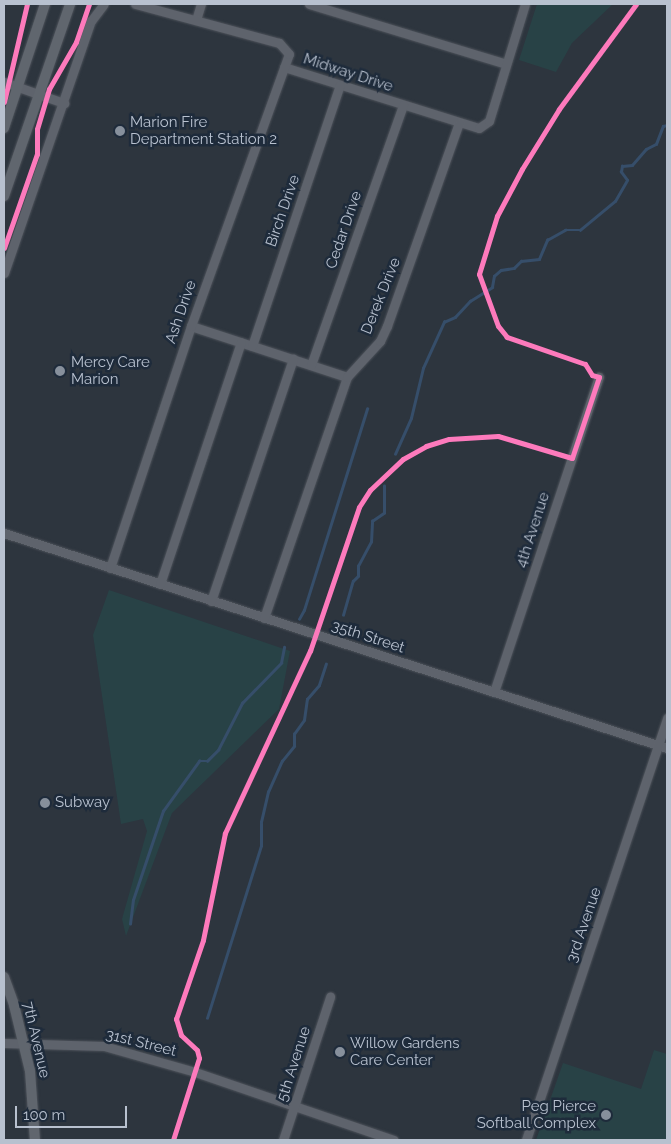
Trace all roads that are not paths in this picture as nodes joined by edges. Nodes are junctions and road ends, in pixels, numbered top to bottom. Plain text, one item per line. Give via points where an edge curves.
1 (45, 4) edge
2 (70, 4) edge
3 (104, 4) edge
4 (135, 4) edge
5 (201, 4) edge
6 (309, 4) edge
7 (525, 4) edge
8 (196, 20) junction
9 (506, 64) junction
10 (284, 67) junction
11 (4, 82) edge
12 (340, 85) junction
13 (17, 87) junction
14 (39, 94) junction
15 (64, 103) junction
16 (403, 105) junction
17 (459, 123) junction
18 (4, 128) edge
19 (4, 196) edge
20 (4, 273) edge
21 (191, 326) junction
22 (241, 342) junction
23 (252, 346) junction
24 (293, 359) junction
25 (311, 365) junction
26 (347, 377) junction
27 (599, 377) dead end
28 (4, 533) edge
29 (110, 568) junction
30 (160, 584) junction
31 (211, 601) junction
32 (264, 618) junction
33 (494, 692) junction
34 (667, 718) edge
35 (663, 747) edge
36 (4, 977) edge
37 (330, 996) dead end
38 (24, 1043) junction
39 (4, 1044) edge
40 (294, 1108) junction
41 (35, 1140) edge
42 (283, 1140) edge
43 (394, 1140) edge
44 (526, 1140) edge

1 - 13 main road
2 - 14 main road
3 - 15 street via 91,21
4 - 8 street, Midway Drive
5 - 8 street
6 - 9 street
7 - 9 street
8 - 10 street, Midway Drive via 279,43 289,54
9 - 17 street via 489,121 479,128
10 - 12 street, Midway Drive
10 - 21 street, Ash Drive
11 - 13 street
12 - 16 street, Midway Drive
12 - 23 street, Birch Drive
13 - 14 street
13 - 18 main road
14 - 15 street
14 - 19 main road
15 - 20 street
16 - 17 street, Midway Drive
16 - 25 street, Cedar Drive
17 - 26 street, Derek Drive via 387,326 380,341
21 - 22 street
21 - 29 street, Ash Drive
22 - 23 street
22 - 30 street
23 - 24 street
24 - 25 street
24 - 31 street
25 - 26 street
26 - 32 street, Derek Drive
27 - 33 street, 4th Avenue
28 - 29 street, 35th Street
29 - 30 street, 35th Street
30 - 31 street, 35th Street
31 - 32 street, 35th Street
32 - 33 street, 35th Street
33 - 35 street, 35th Street
34 - 35 street, 3rd Avenue
35 - 44 street, 3rd Avenue
36 - 38 main road, 7th Avenue
37 - 40 street, 5th Avenue
38 - 39 street, 31st Street
38 - 40 street, 31st Street via 104,1046 175,1066
38 - 41 main road, 7th Avenue via 34,1106
40 - 42 street, 5th Avenue
40 - 43 street, 31st Street

